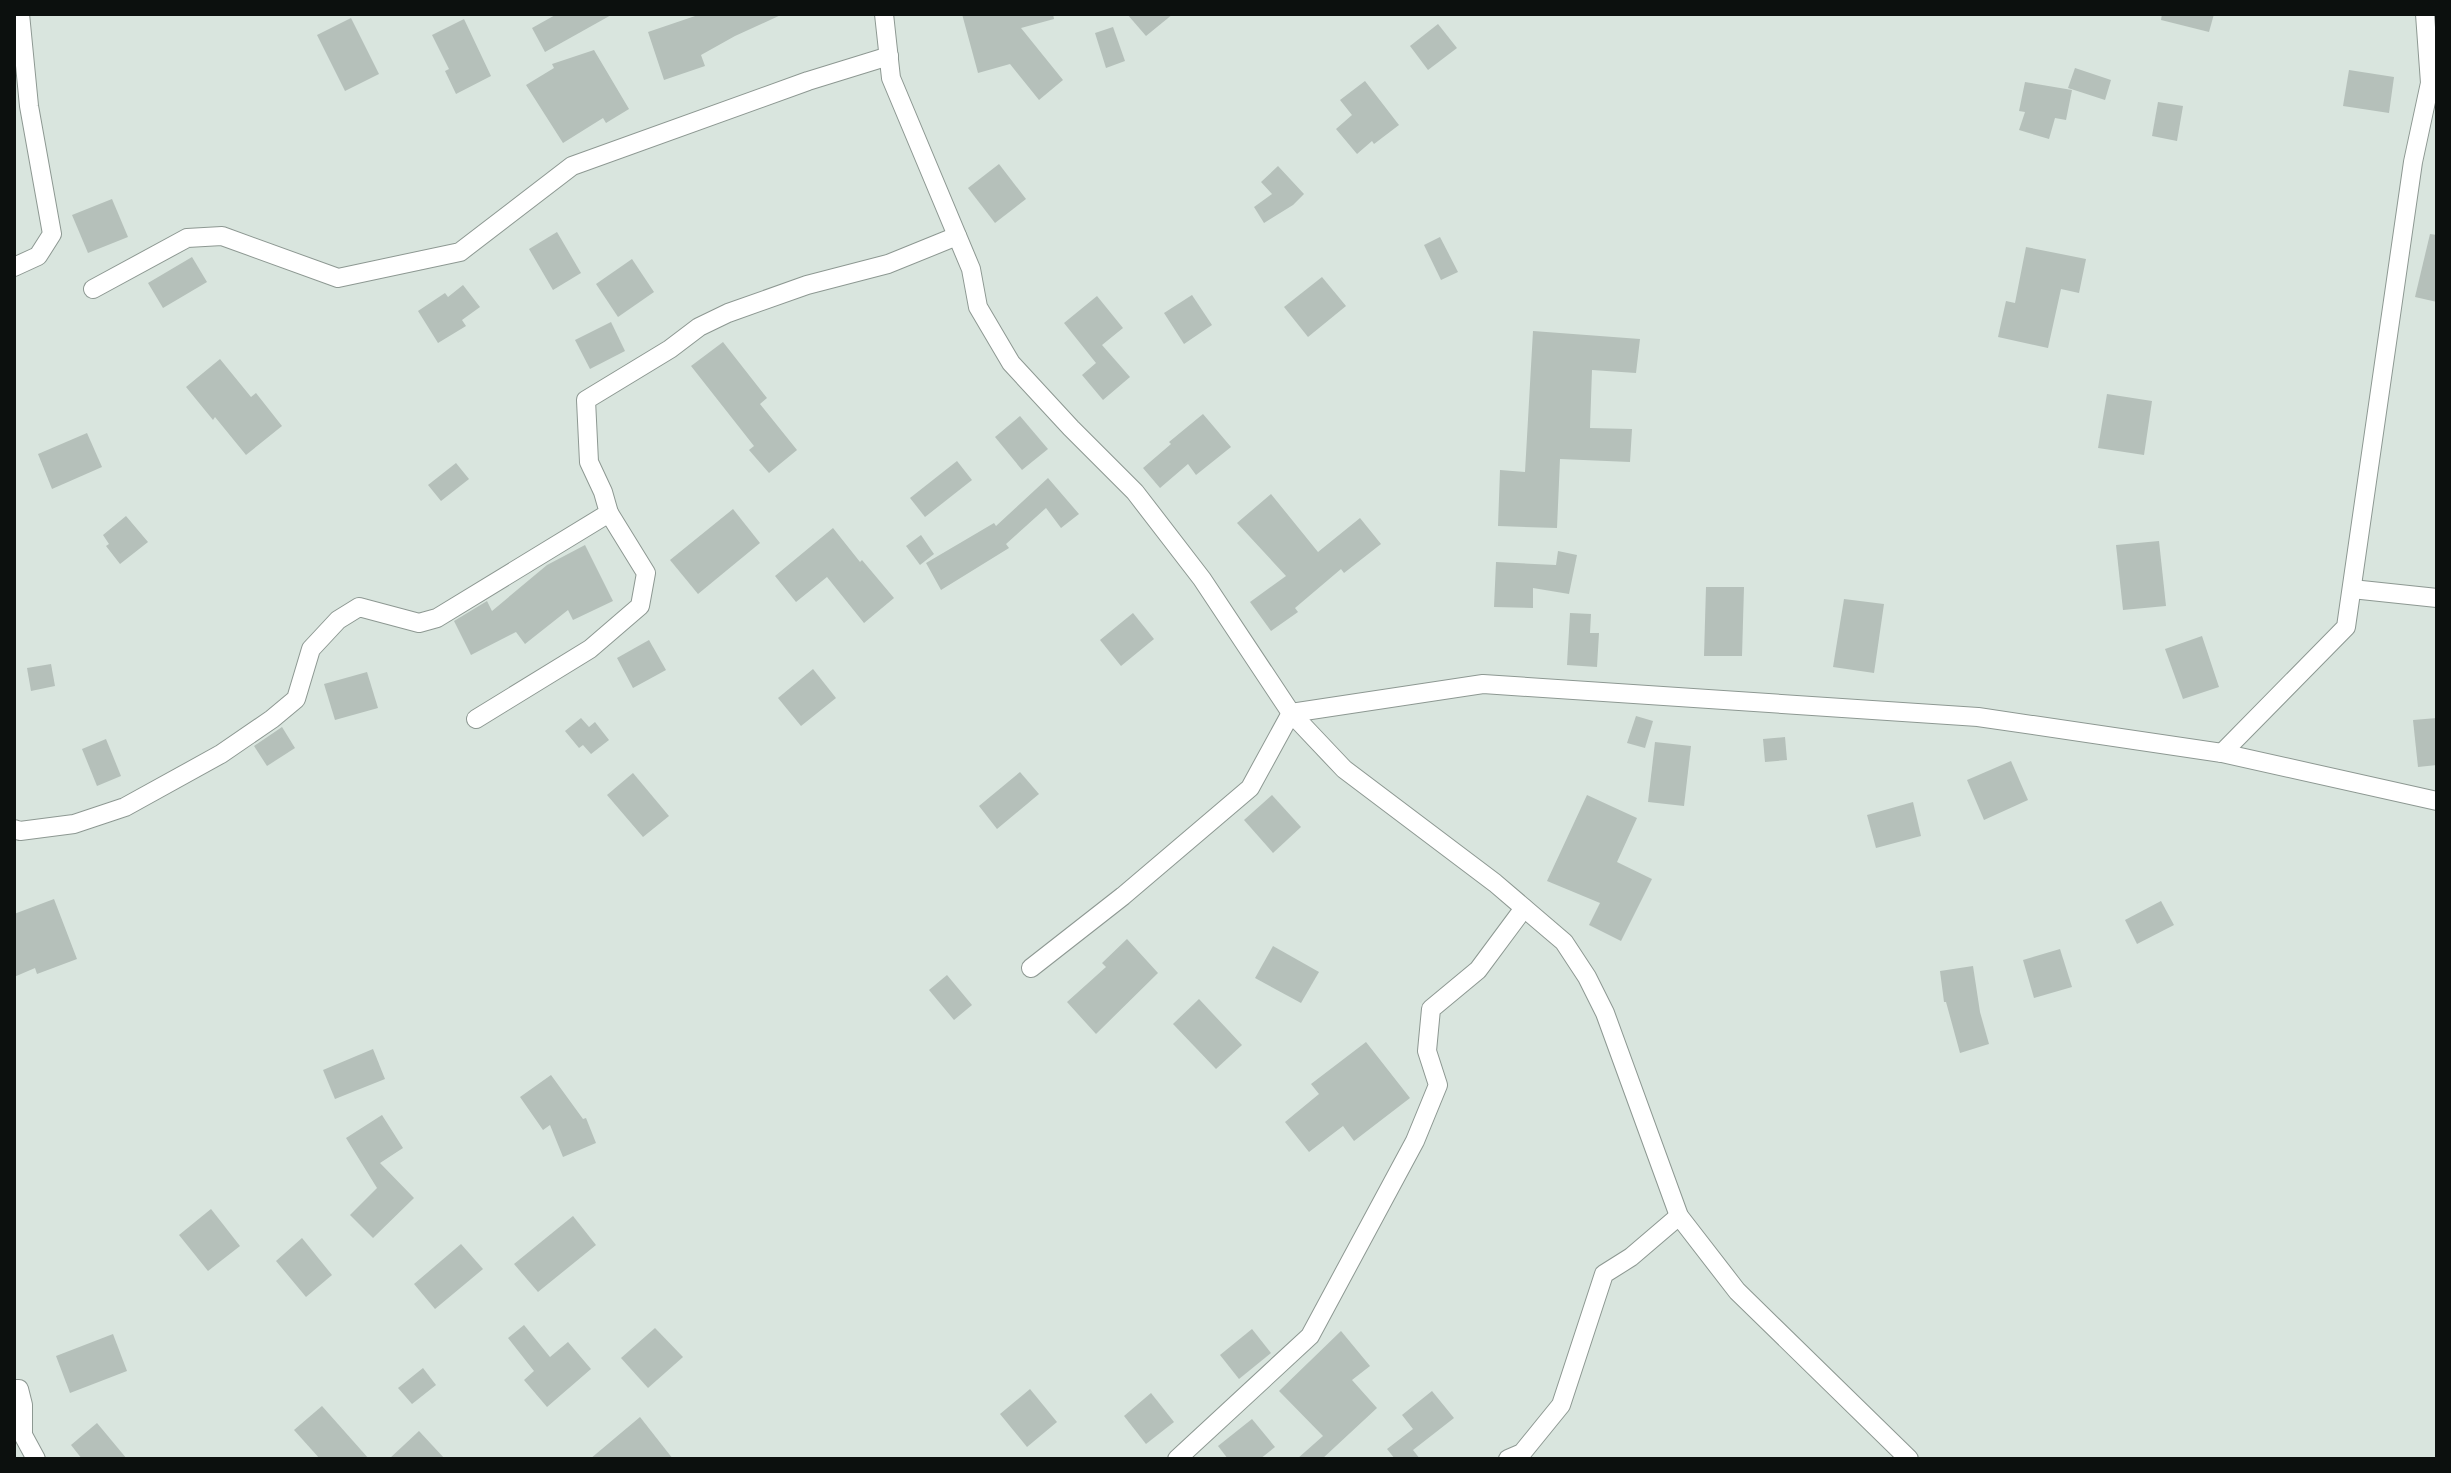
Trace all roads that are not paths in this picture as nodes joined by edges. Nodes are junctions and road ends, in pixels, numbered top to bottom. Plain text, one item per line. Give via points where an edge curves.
1 (20, 14) edge
2 (884, 14) edge
3 (2425, 14) edge
4 (889, 56) junction
5 (957, 236) junction
6 (14, 267) edge
7 (93, 289) dead end
8 (609, 513) junction
9 (2352, 589) junction
10 (2437, 598) edge
11 (1291, 713) junction
12 (476, 719) dead end
13 (2222, 753) junction
14 (2437, 801) edge
15 (14, 829) edge
16 (1524, 908) junction
17 (1031, 968) dead end
18 (1679, 1216) junction
19 (14, 1389) edge
20 (36, 1459) edge
21 (1177, 1459) edge
22 (1508, 1459) edge
23 (1909, 1459) edge

1 - 6 street via 29,106 52,234 38,256
2 - 4 street
3 - 9 street via 2430,83 2413,162
4 - 5 street via 891,78
4 - 7 street via 572,166 460,252 338,278 222,236 187,238
5 - 8 street via 888,264 728,313 586,400 589,462
5 - 11 street via 971,269 978,307 1011,363 1135,492 1202,579
8 - 12 street via 646,573 640,606 590,649
8 - 15 street via 437,618 419,623 359,607 338,620 311,649 296,699 221,754 125,807 74,824
9 - 10 street
9 - 13 street via 2346,627
11 - 13 street via 1483,684 1978,717
11 - 16 street via 1344,769
11 - 17 street via 1250,788
13 - 14 street
16 - 18 street via 1564,942 1587,977
16 - 21 street via 1478,970 1431,1009 1427,1051 1438,1085 1415,1141 1310,1336
18 - 22 street via 1604,1274 1561,1405 1522,1453
18 - 23 street via 1737,1291
19 - 20 street via 19,1389 23,1405 23,1435

